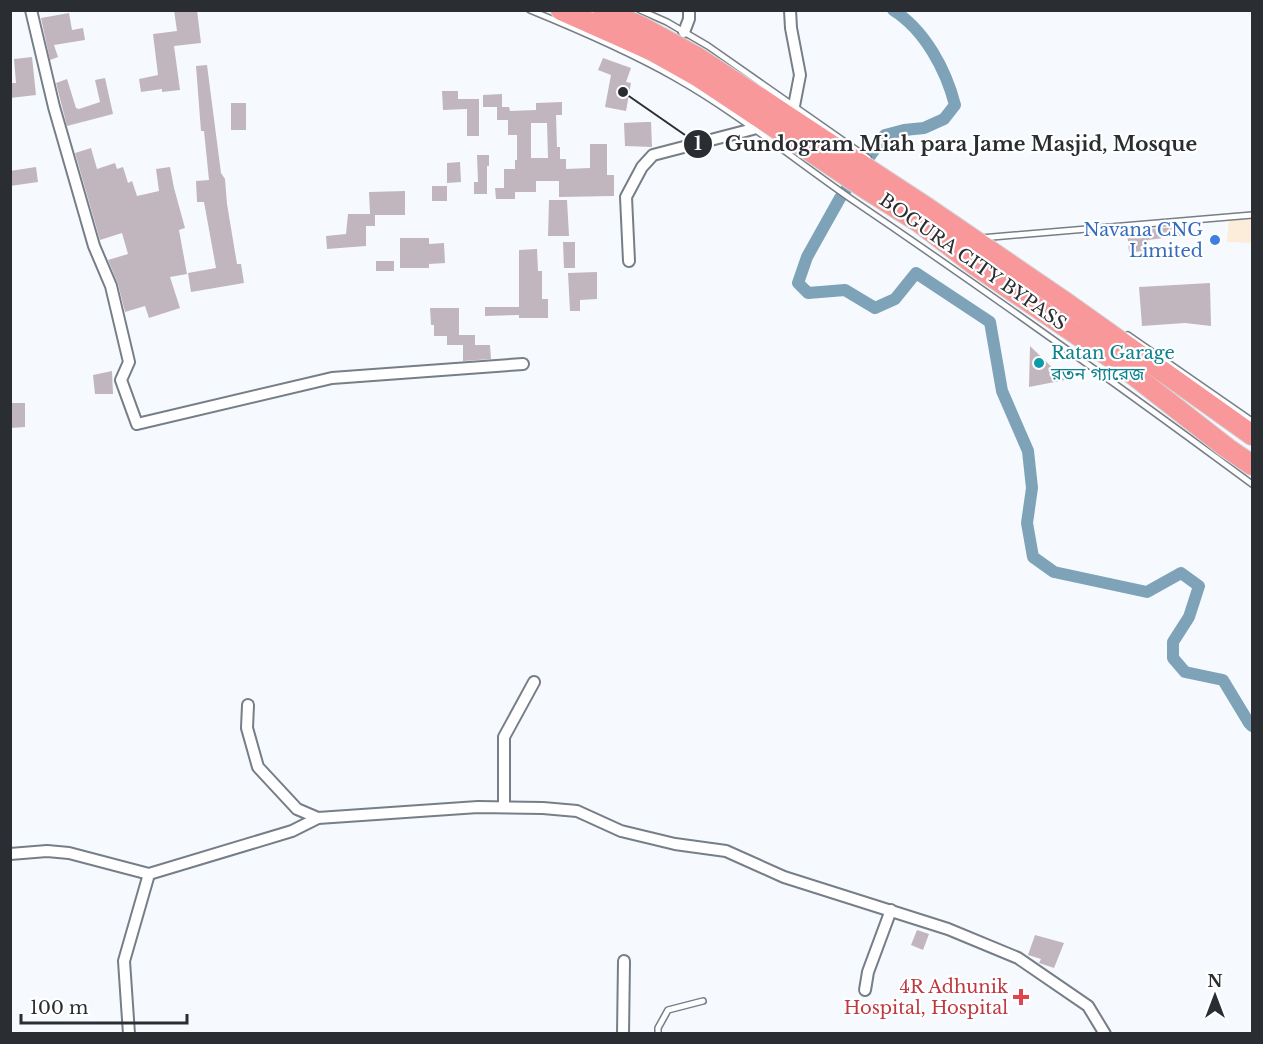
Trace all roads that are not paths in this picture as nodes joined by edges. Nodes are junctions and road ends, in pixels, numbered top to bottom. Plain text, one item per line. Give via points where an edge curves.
1 (32, 10) edge
2 (530, 10) edge
3 (561, 10) edge
4 (603, 10) edge
5 (640, 10) edge
6 (688, 10) edge
7 (790, 10) edge
8 (684, 32) junction
9 (794, 106) junction
10 (753, 129) junction
11 (844, 165) junction
12 (871, 180) junction
13 (1252, 215) edge
14 (979, 238) junction
15 (629, 261) dead end
16 (1077, 302) dead end
17 (1127, 334) dead end
18 (523, 364) dead end
19 (1252, 421) edge
20 (1252, 435) edge
21 (1252, 478) edge
22 (534, 682) dead end
23 (248, 705) dead end
24 (504, 807) junction
25 (318, 818) junction
26 (10, 854) edge
27 (149, 874) junction
28 (891, 910) junction
29 (624, 961) dead end
30 (865, 990) dead end
31 (703, 1001) dead end
32 (129, 1034) edge
33 (623, 1034) edge
34 (658, 1034) edge
35 (1105, 1034) edge

1 - 18 street via 54,107 94,246 111,286 129,362 121,380 137,424 332,378
2 - 10 lane via 593,36 674,77
3 - 11 highway via 697,76
4 - 11 highway via 698,57
5 - 8 lane
6 - 8 street
7 - 9 street via 800,75
8 - 9 lane
9 - 11 lane
10 - 11 lane
10 - 15 street via 653,155 626,197
11 - 12 highway
11 - 12 lane
12 - 14 lane
12 - 20 highway, BOGURA CITY BYPASS via 926,207
12 - 21 highway, BOGURA CITY BYPASS via 976,266 1117,362 1227,448
13 - 14 lane
14 - 16 lane
17 - 19 lane
22 - 24 street via 504,737
23 - 25 street via 247,728 258,767 297,809
24 - 25 street
24 - 28 street via 577,811 621,831 726,851 784,877
25 - 27 street via 292,831
26 - 27 street via 69,853
27 - 32 street via 124,961
28 - 30 street
28 - 35 street via 1018,958 1088,1006
29 - 33 street
31 - 34 lane via 668,1010

